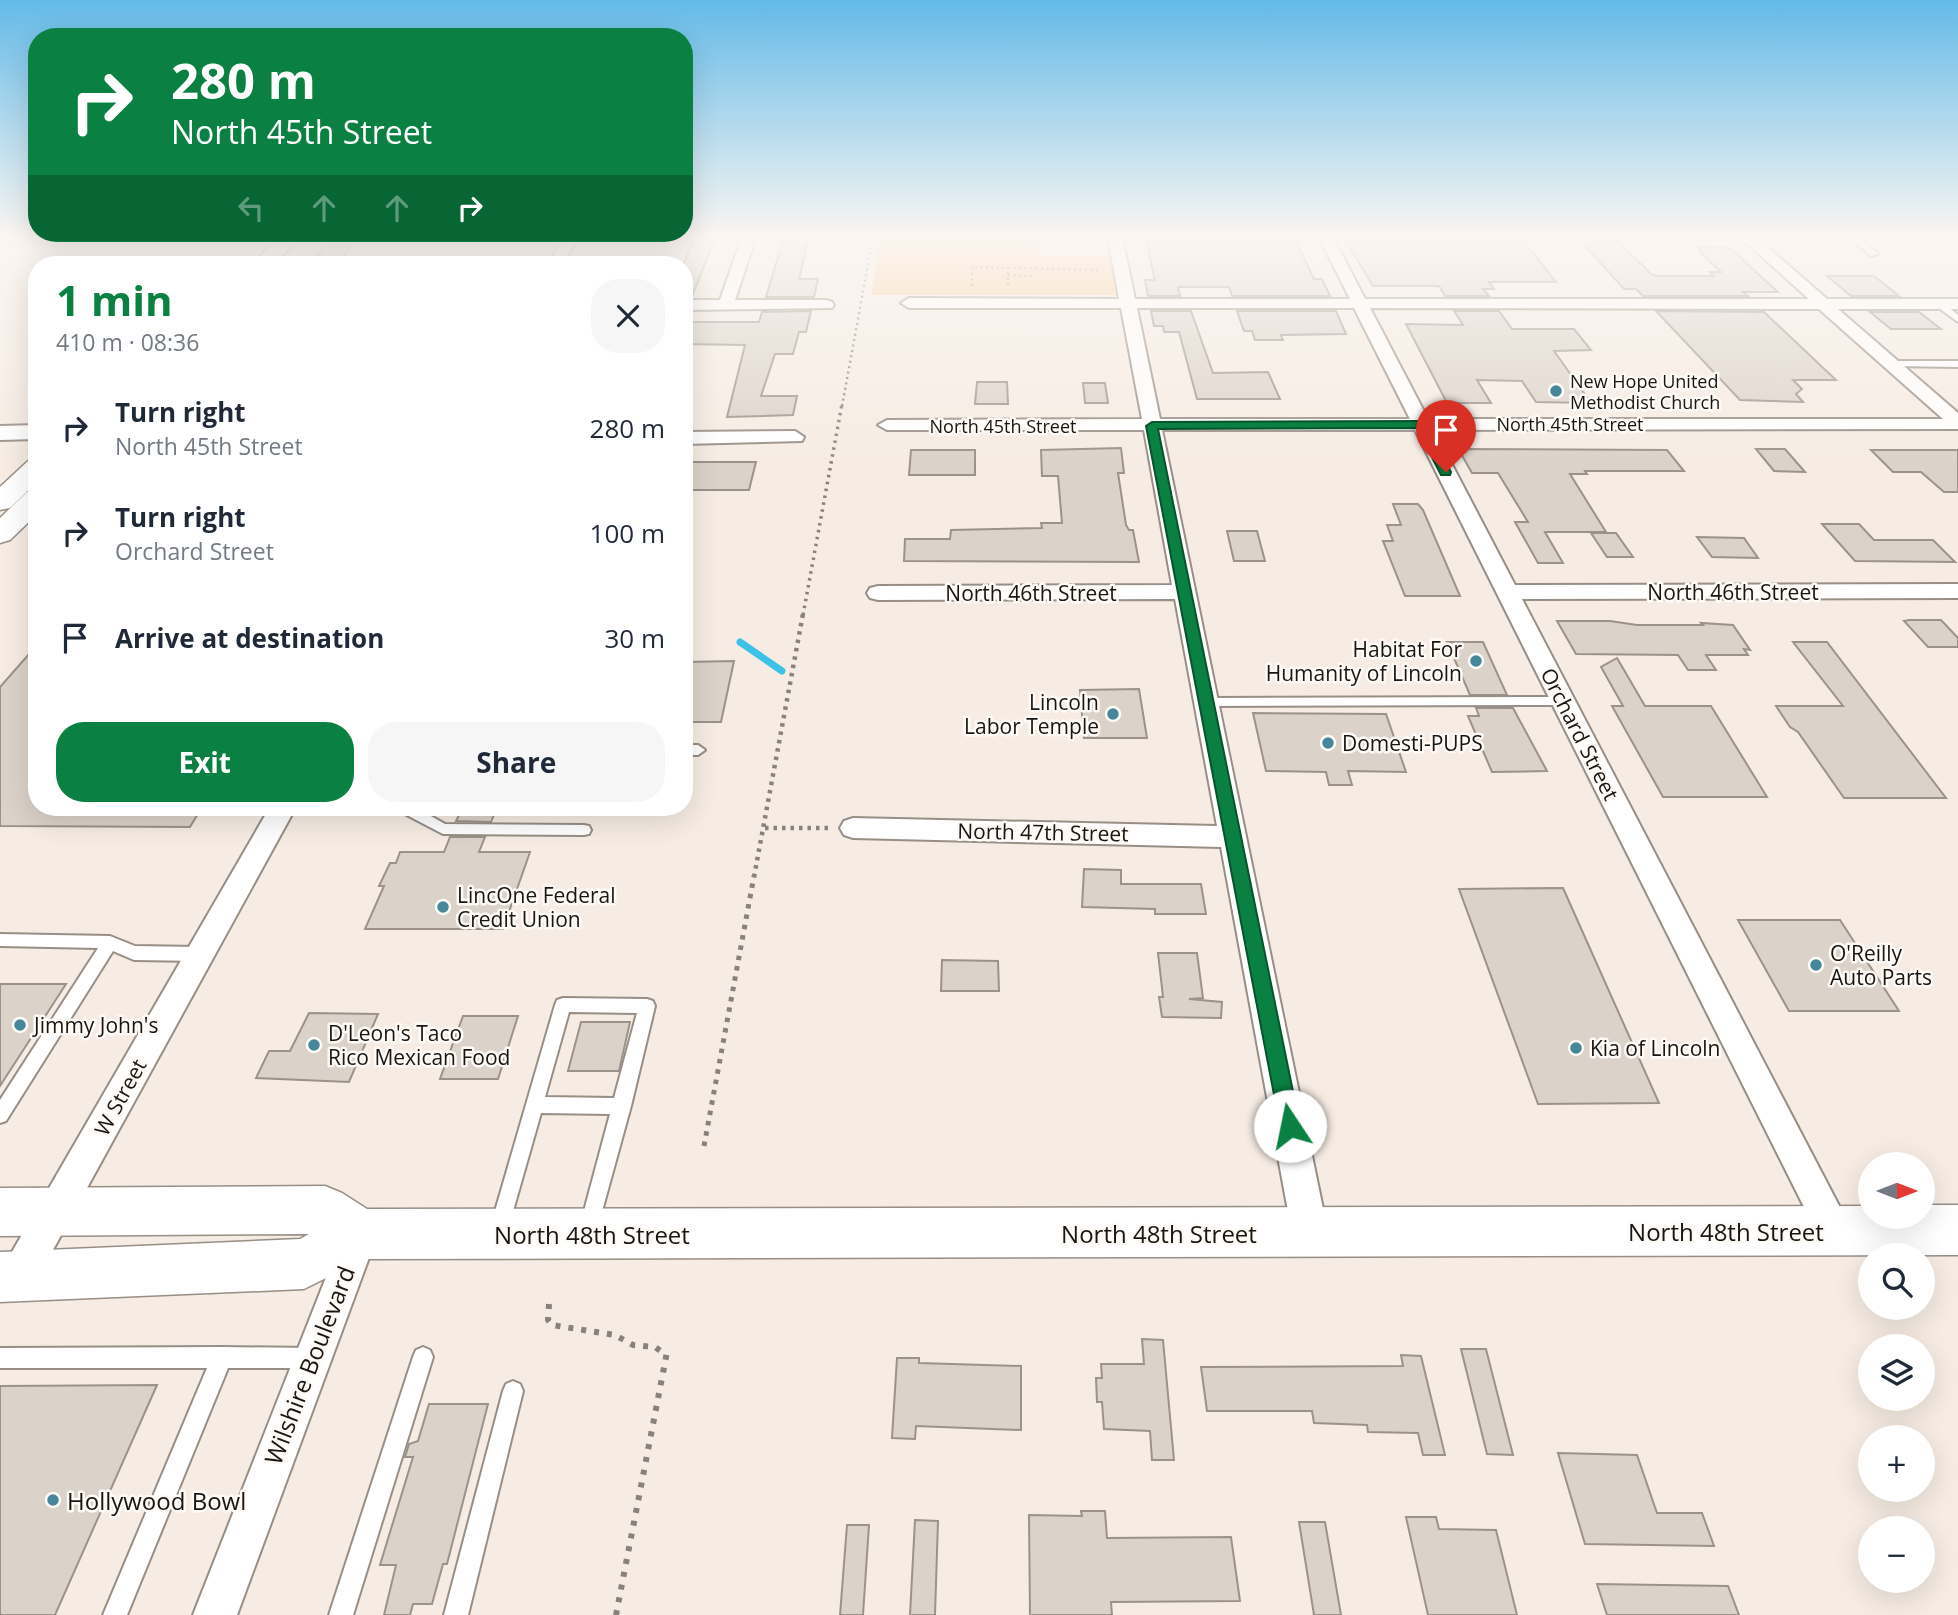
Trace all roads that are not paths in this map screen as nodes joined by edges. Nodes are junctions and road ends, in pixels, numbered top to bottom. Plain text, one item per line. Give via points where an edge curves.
1 (1129, 312) edge
2 (1363, 312) edge
3 (1833, 312) edge
4 (1892, 364) junction
5 (1958, 364) edge
6 (1958, 423) edge
7 (1421, 424) junction
8 (887, 425) dead end
9 (1152, 426) junction
10 (28, 432) edge
11 (0, 433) edge
12 (795, 437) dead end
13 (693, 438) edge
14 (0, 444) edge
15 (28, 444) edge
16 (28, 476) edge
17 (0, 502) edge
18 (28, 507) edge
19 (0, 534) edge
20 (1958, 591) edge
21 (1184, 592) junction
22 (1507, 592) junction
23 (878, 593) dead end
24 (1563, 701) junction
25 (1206, 702) junction
26 (278, 816) edge
27 (419, 816) edge
28 (853, 828) road end
29 (584, 830) dead end
30 (1233, 836) junction
31 (110, 942) junction
32 (2, 943) edge
33 (200, 954) junction
34 (534, 1105) junction
35 (622, 1106) junction
36 (0, 1115) edge
37 (0, 1212) edge
38 (55, 1212) junction
39 (1958, 1230) edge
40 (1835, 1231) junction
41 (1310, 1233) junction
42 (360, 1234) junction
43 (587, 1234) junction
44 (496, 1235) junction
45 (9, 1277) edge
46 (222, 1357) junction
47 (422, 1357) dead end
48 (0, 1358) edge
49 (311, 1358) junction
50 (513, 1391) dead end
51 (115, 1615) edge
52 (215, 1615) edge
53 (341, 1615) edge
54 (456, 1615) edge

1 - 9 street
2 - 7 street, Orchard Street
3 - 4 street
4 - 5 lane
4 - 6 street
6 - 7 street, North 45th Street
7 - 9 street, North 45th Street
7 - 22 street, Orchard Street
8 - 9 street, North 45th Street
9 - 21 street
10 - 11 street
12 - 13 street
14 - 15 street
16 - 17 main road
18 - 19 main road
20 - 22 street, North 46th Street
21 - 23 street, North 46th Street
21 - 25 street
22 - 24 street, Orchard Street
24 - 25 lane
24 - 40 street, Orchard Street
25 - 30 street
26 - 33 street, W Street
27 - 29 lane via 443,830
28 - 30 street, North 47th Street
30 - 41 street
31 - 32 lane
31 - 33 lane via 134,953
31 - 36 lane
33 - 38 street, W Street
34 - 35 lane
34 - 35 lane via 563,1005 646,1006
34 - 44 lane
35 - 43 lane
37 - 38 main road
38 - 42 main road via 325,1210
38 - 45 street, W Street
39 - 40 main road, North 48th Street
40 - 41 main road, North 48th Street
41 - 43 main road, North 48th Street
42 - 44 main road, North 48th Street
42 - 45 main road, North 48th Street via 304,1264
42 - 49 street, Wilshire Boulevard
43 - 44 main road, North 48th Street
46 - 48 lane
46 - 49 lane
46 - 51 lane
47 - 53 lane
49 - 52 street, Wilshire Boulevard
50 - 54 lane

